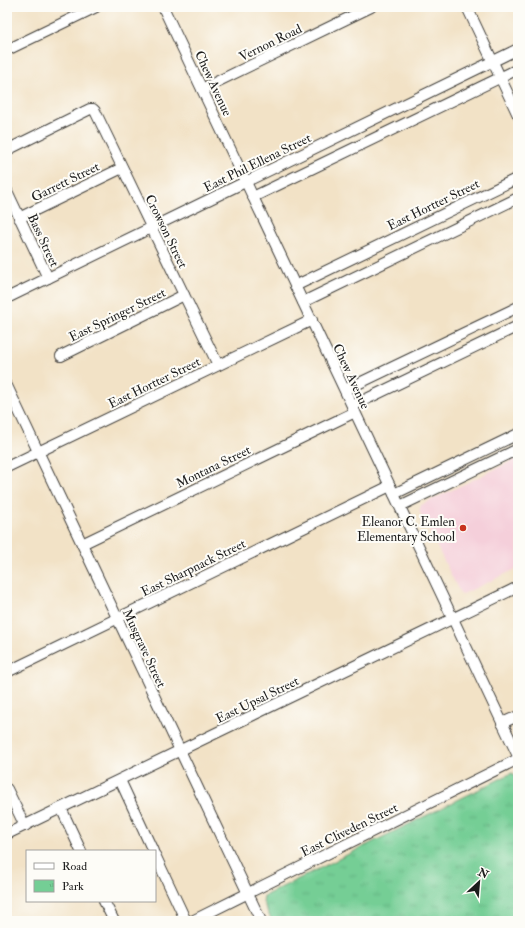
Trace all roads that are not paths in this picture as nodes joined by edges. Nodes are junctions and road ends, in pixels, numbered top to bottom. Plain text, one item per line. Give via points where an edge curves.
1 (96, 7) edge
2 (163, 7) edge
3 (371, 7) edge
4 (467, 7) edge
5 (518, 49) edge
6 (7, 50) edge
7 (493, 62) junction
8 (518, 69) edge
9 (501, 78) junction
10 (202, 89) junction
11 (518, 114) edge
12 (7, 150) edge
13 (122, 168) junction
14 (518, 178) edge
15 (246, 181) junction
16 (7, 191) edge
17 (253, 197) junction
18 (518, 198) edge
19 (19, 218) junction
20 (150, 227) junction
21 (48, 278) junction
22 (295, 286) junction
23 (184, 295) junction
24 (7, 298) edge
25 (303, 302) junction
26 (518, 307) edge
27 (312, 320) junction
28 (518, 326) edge
29 (61, 356) dead end
30 (218, 365) junction
31 (7, 386) edge
32 (345, 390) junction
33 (354, 409) junction
34 (518, 434) edge
35 (518, 449) edge
36 (38, 452) junction
37 (7, 467) edge
38 (392, 490) junction
39 (400, 506) junction
40 (82, 544) junction
41 (518, 587) edge
42 (117, 618) junction
43 (453, 619) junction
44 (7, 672) edge
45 (518, 716) edge
46 (502, 723) junction
47 (180, 751) junction
48 (518, 756) edge
49 (518, 759) edge
50 (120, 780) junction
51 (7, 788) edge
52 (61, 808) junction
53 (25, 826) junction
54 (7, 834) edge
55 (81, 850) edge
56 (153, 850) edge
57 (156, 857) edge
58 (248, 894) junction
59 (104, 902) edge
60 (114, 921) edge
61 (186, 921) edge
62 (192, 921) edge
63 (261, 921) edge

1 - 6 street
2 - 10 street, Chew Avenue
3 - 10 street, Vernon Road
4 - 7 street
5 - 7 street, East Phil Ellena Street
7 - 9 street
7 - 15 street, East Phil Ellena Street
8 - 9 street
9 - 11 street
9 - 17 street
10 - 15 street, Chew Avenue
12 - 13 street, Crowson Street via 93,109
13 - 19 street, Garrett Street
13 - 20 street, Crowson Street
14 - 22 street, East Hortter Street
15 - 17 street, Chew Avenue
15 - 20 street, East Phil Ellena Street
16 - 19 street, Bass Street
17 - 22 street, Chew Avenue
18 - 25 street
19 - 21 street, Bass Street
20 - 21 street, East Phil Ellena Street
20 - 23 street, Crowson Street
21 - 24 street, East Phil Ellena Street
22 - 25 street, Chew Avenue
23 - 29 street, East Springer Street
23 - 30 street, Crowson Street
25 - 27 street, Chew Avenue
26 - 32 street
27 - 30 street, East Hortter Street
27 - 32 street, Chew Avenue
28 - 33 street, Montana Street
30 - 36 street, East Hortter Street
31 - 36 street, Musgrave Street
32 - 33 street, Chew Avenue
33 - 38 street, Chew Avenue
33 - 40 street, Montana Street
34 - 38 street, East Sharpnack Street
35 - 39 street
36 - 37 street, East Hortter Street
36 - 40 street, Musgrave Street
38 - 39 street, Chew Avenue
38 - 42 street, East Sharpnack Street
39 - 43 street, Chew Avenue
40 - 42 street, Musgrave Street
41 - 43 street, East Upsal Street
42 - 44 street, East Sharpnack Street
42 - 47 street, Musgrave Street
43 - 46 street, Chew Avenue
43 - 47 street, East Upsal Street
45 - 46 street
46 - 48 street, Chew Avenue
47 - 50 street, East Upsal Street
47 - 58 street, Musgrave Street
49 - 58 street, East Cliveden Street
50 - 52 street, East Upsal Street
50 - 56 street
51 - 53 street
52 - 53 street, East Upsal Street
52 - 55 street
53 - 54 street, East Upsal Street
57 - 61 street
58 - 62 street, East Cliveden Street
58 - 63 street, Musgrave Street
59 - 60 street

